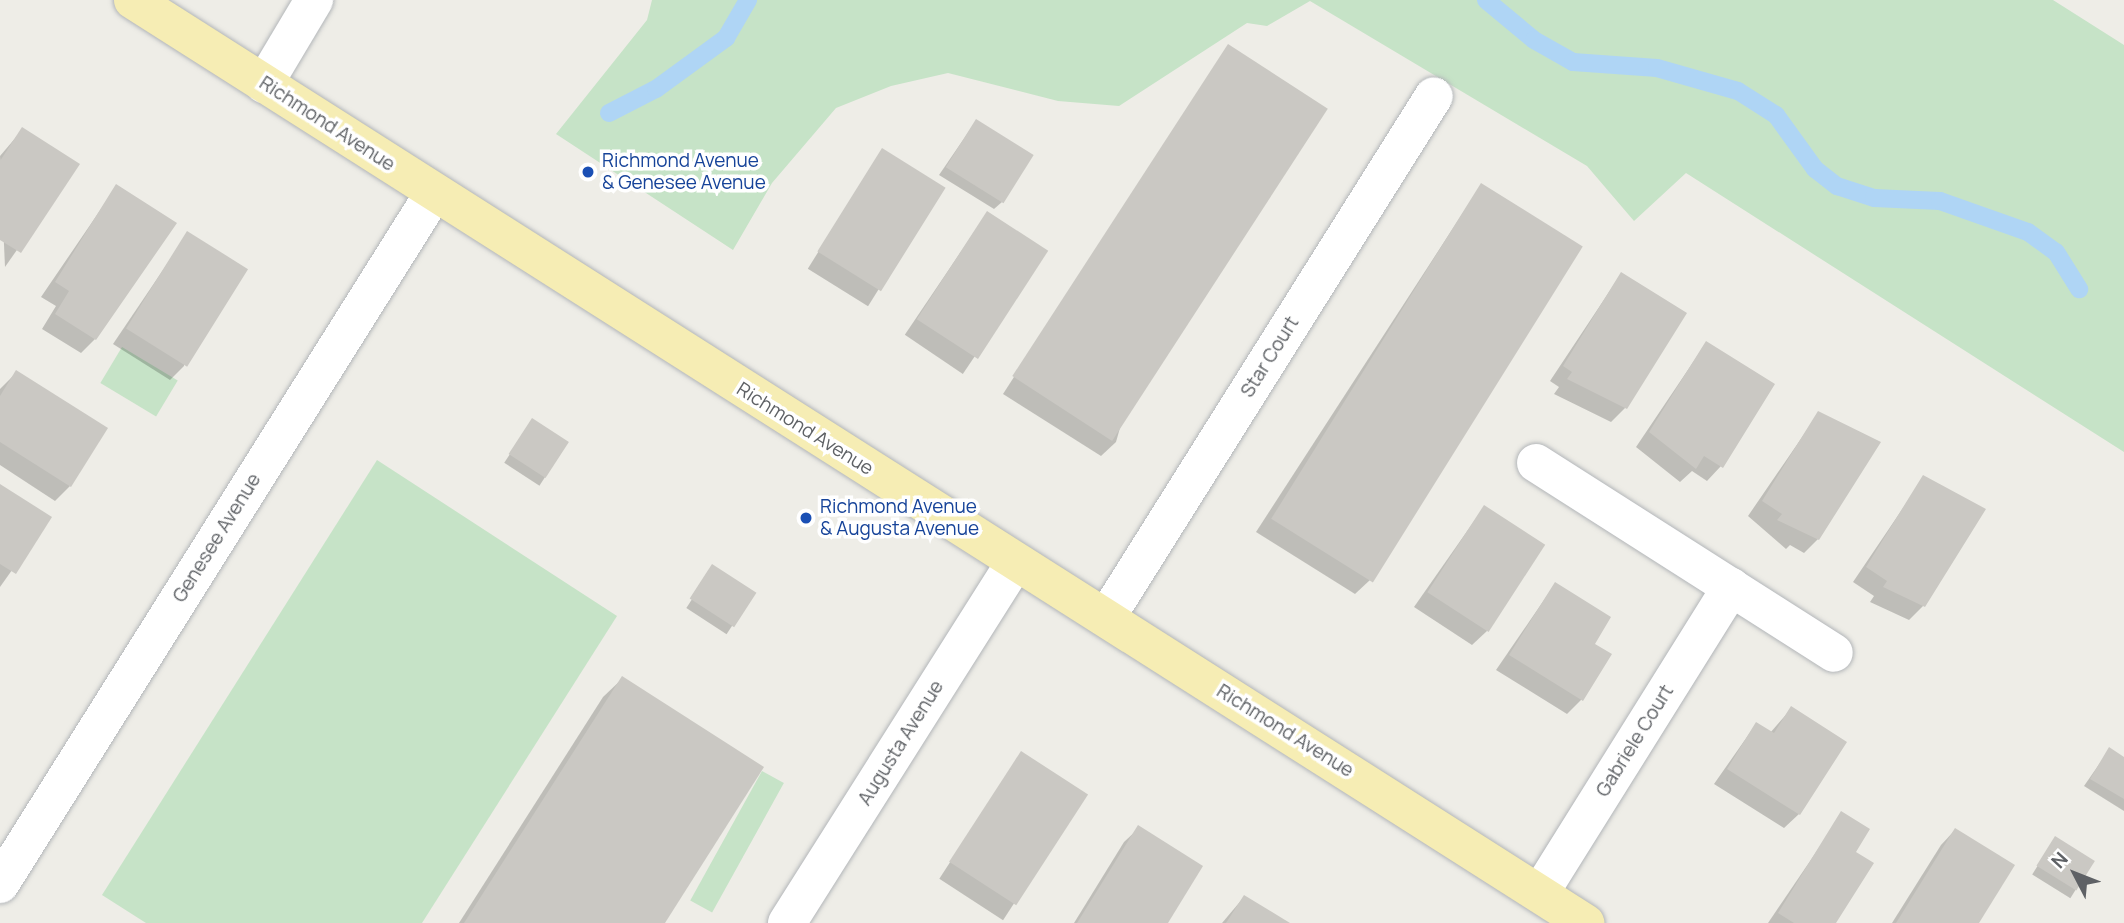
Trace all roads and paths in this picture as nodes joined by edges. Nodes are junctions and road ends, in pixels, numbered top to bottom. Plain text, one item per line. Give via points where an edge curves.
1 (134, 0) edge
2 (314, 0) edge
3 (264, 84) junction
4 (1434, 96) dead end
5 (434, 193) junction
6 (1536, 463) dead end
7 (1015, 562) junction
8 (1731, 587) junction
9 (1106, 618) junction
10 (1834, 653) dead end
11 (0, 884) edge
12 (1539, 893) junction
13 (787, 923) edge
14 (1585, 923) edge

1 - 3 main road, Richmond Avenue
2 - 3 street
3 - 5 main road, Richmond Avenue
4 - 9 street, Star Court
5 - 7 main road, Richmond Avenue
5 - 11 street, Genesee Avenue
6 - 8 street
7 - 9 main road, Richmond Avenue
7 - 13 street, Augusta Avenue
8 - 10 street
8 - 12 street, Gabriele Court
9 - 12 main road, Richmond Avenue
12 - 14 main road, Richmond Avenue

